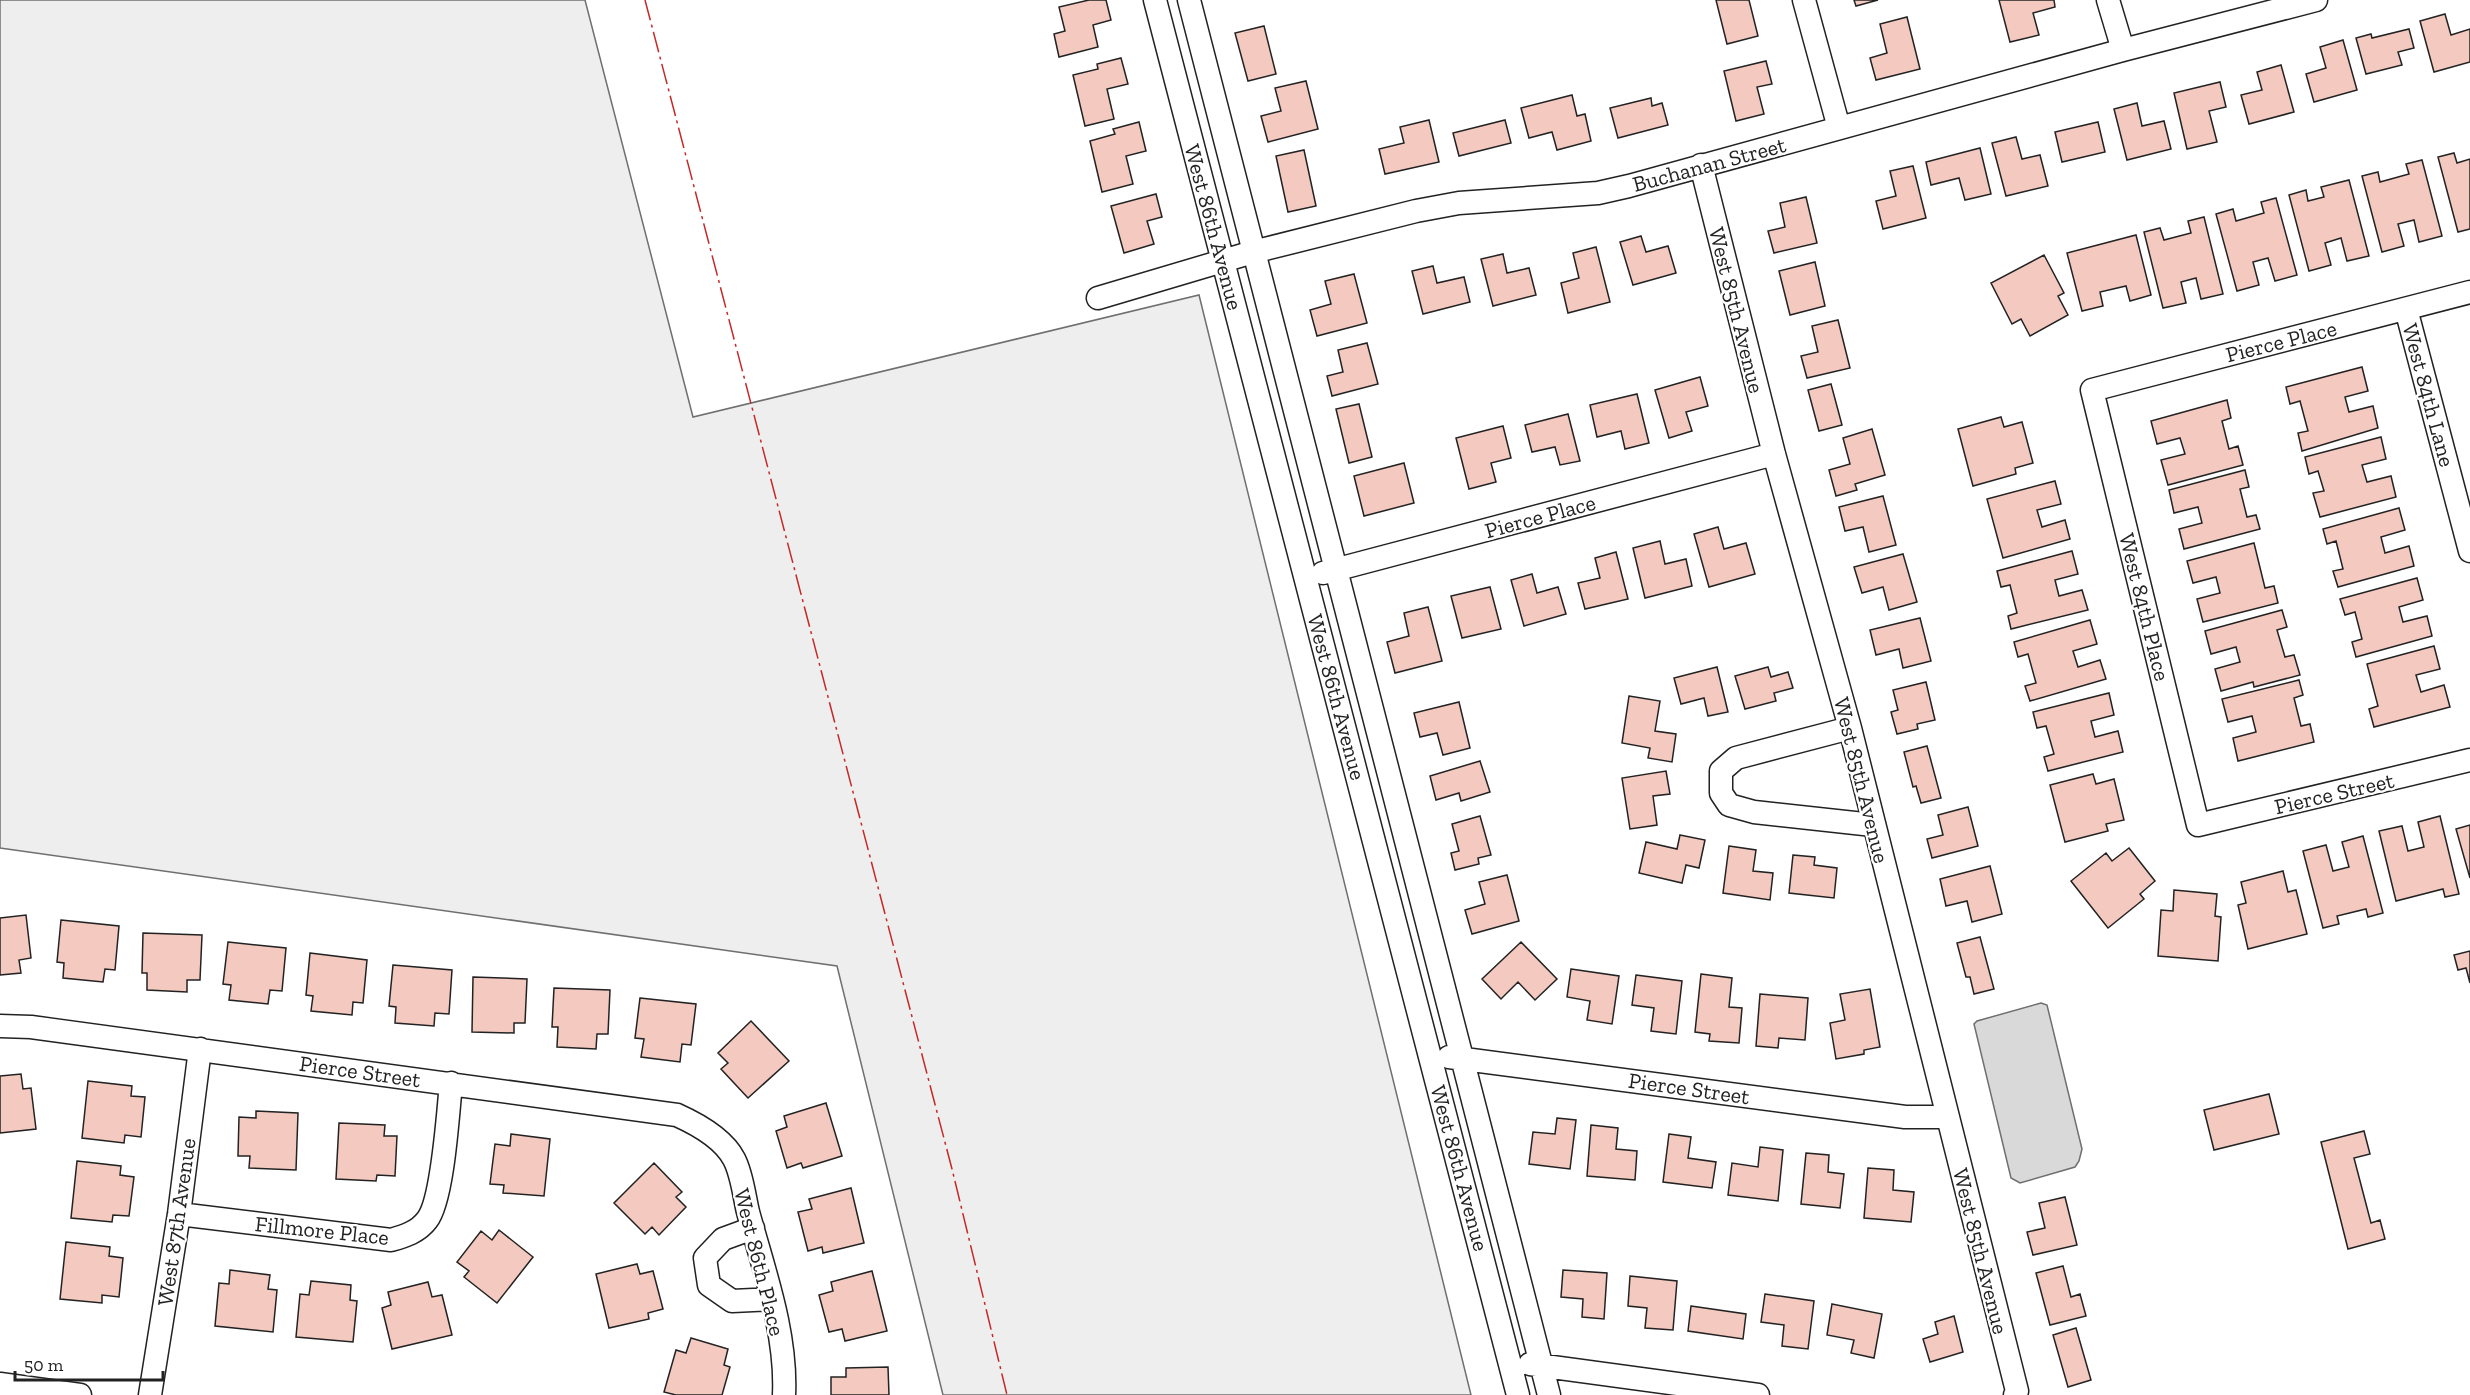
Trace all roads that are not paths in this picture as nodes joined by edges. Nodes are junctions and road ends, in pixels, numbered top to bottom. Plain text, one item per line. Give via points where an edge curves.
1 (1155, 0) edge
2 (1189, 0) edge
3 (1804, 0) edge
4 (2108, 0) edge
5 (2316, 0) edge
6 (2123, 50) junction
7 (1839, 128) junction
8 (1701, 165) junction
9 (1253, 252) junction
10 (1223, 261) junction
11 (2470, 292) edge
12 (1098, 298) dead end
13 (2406, 309) junction
14 (2092, 390) joint
15 (1774, 454) junction
16 (2470, 551) edge
17 (1336, 570) junction
18 (1306, 578) junction
19 (1850, 728) junction
20 (2470, 760) edge
21 (1873, 825) junction
22 (2198, 825) joint
23 (0, 1026) edge
24 (200, 1049) junction
25 (1431, 1054) junction
26 (1463, 1059) junction
27 (452, 1083) junction
28 (1947, 1117) junction
29 (714, 1136) joint
30 (179, 1214) junction
31 (753, 1228) junction
32 (772, 1299) junction
33 (1510, 1361) junction
34 (1542, 1366) junction
35 (0, 1384) edge
36 (80, 1395) edge
37 (150, 1395) edge
38 (784, 1395) edge
39 (1518, 1395) edge
40 (1549, 1395) edge
41 (1758, 1395) edge
42 (2015, 1395) edge

1 - 10 street, West 86th Avenue
2 - 9 street, West 86th Avenue
3 - 7 street
4 - 6 street
5 - 6 street, Buchanan Street
6 - 7 street, Buchanan Street
7 - 8 street, Buchanan Street
8 - 9 street, Buchanan Street via 1598,193 1459,203 1416,211
8 - 15 street, West 85th Avenue
9 - 10 street, Buchanan Street
9 - 17 street, West 86th Avenue
10 - 12 street, Buchanan Street
10 - 18 street, West 86th Avenue
11 - 13 street, Pierce Place
13 - 14 street, Pierce Place
13 - 16 street, West 84th Lane
14 - 22 street, West 84th Place
15 - 17 street, Pierce Place
15 - 19 street, West 85th Avenue
17 - 18 street, Pierce Place
17 - 26 street, West 86th Avenue
18 - 25 street, West 86th Avenue
19 - 21 street, West 85th Avenue
19 - 21 street via 1736,758 1721,771 1721,794 1729,805 1754,812
20 - 22 street, Pierce Street
21 - 28 street, West 85th Avenue
23 - 24 street, Pierce Street
24 - 27 street, Pierce Street
24 - 30 street, West 87th Avenue
25 - 26 street, Pierce Street
25 - 33 street, West 86th Avenue
26 - 28 street, Pierce Street via 1905,1117
26 - 34 street, West 86th Avenue
27 - 29 street, Pierce Street via 677,1114
27 - 30 street, Fillmore Place via 437,1201 428,1220 413,1233 391,1240
28 - 42 street, West 85th Avenue
29 - 31 street, West 86th Place via 734,1158
30 - 37 street, West 87th Avenue
31 - 32 street, West 86th Place
31 - 32 street via 723,1239 705,1258 709,1285 732,1301
32 - 38 street, West 86th Place via 786,1368
33 - 34 street
33 - 39 street, West 86th Avenue
34 - 40 street, West 86th Avenue
34 - 41 street
35 - 36 street

